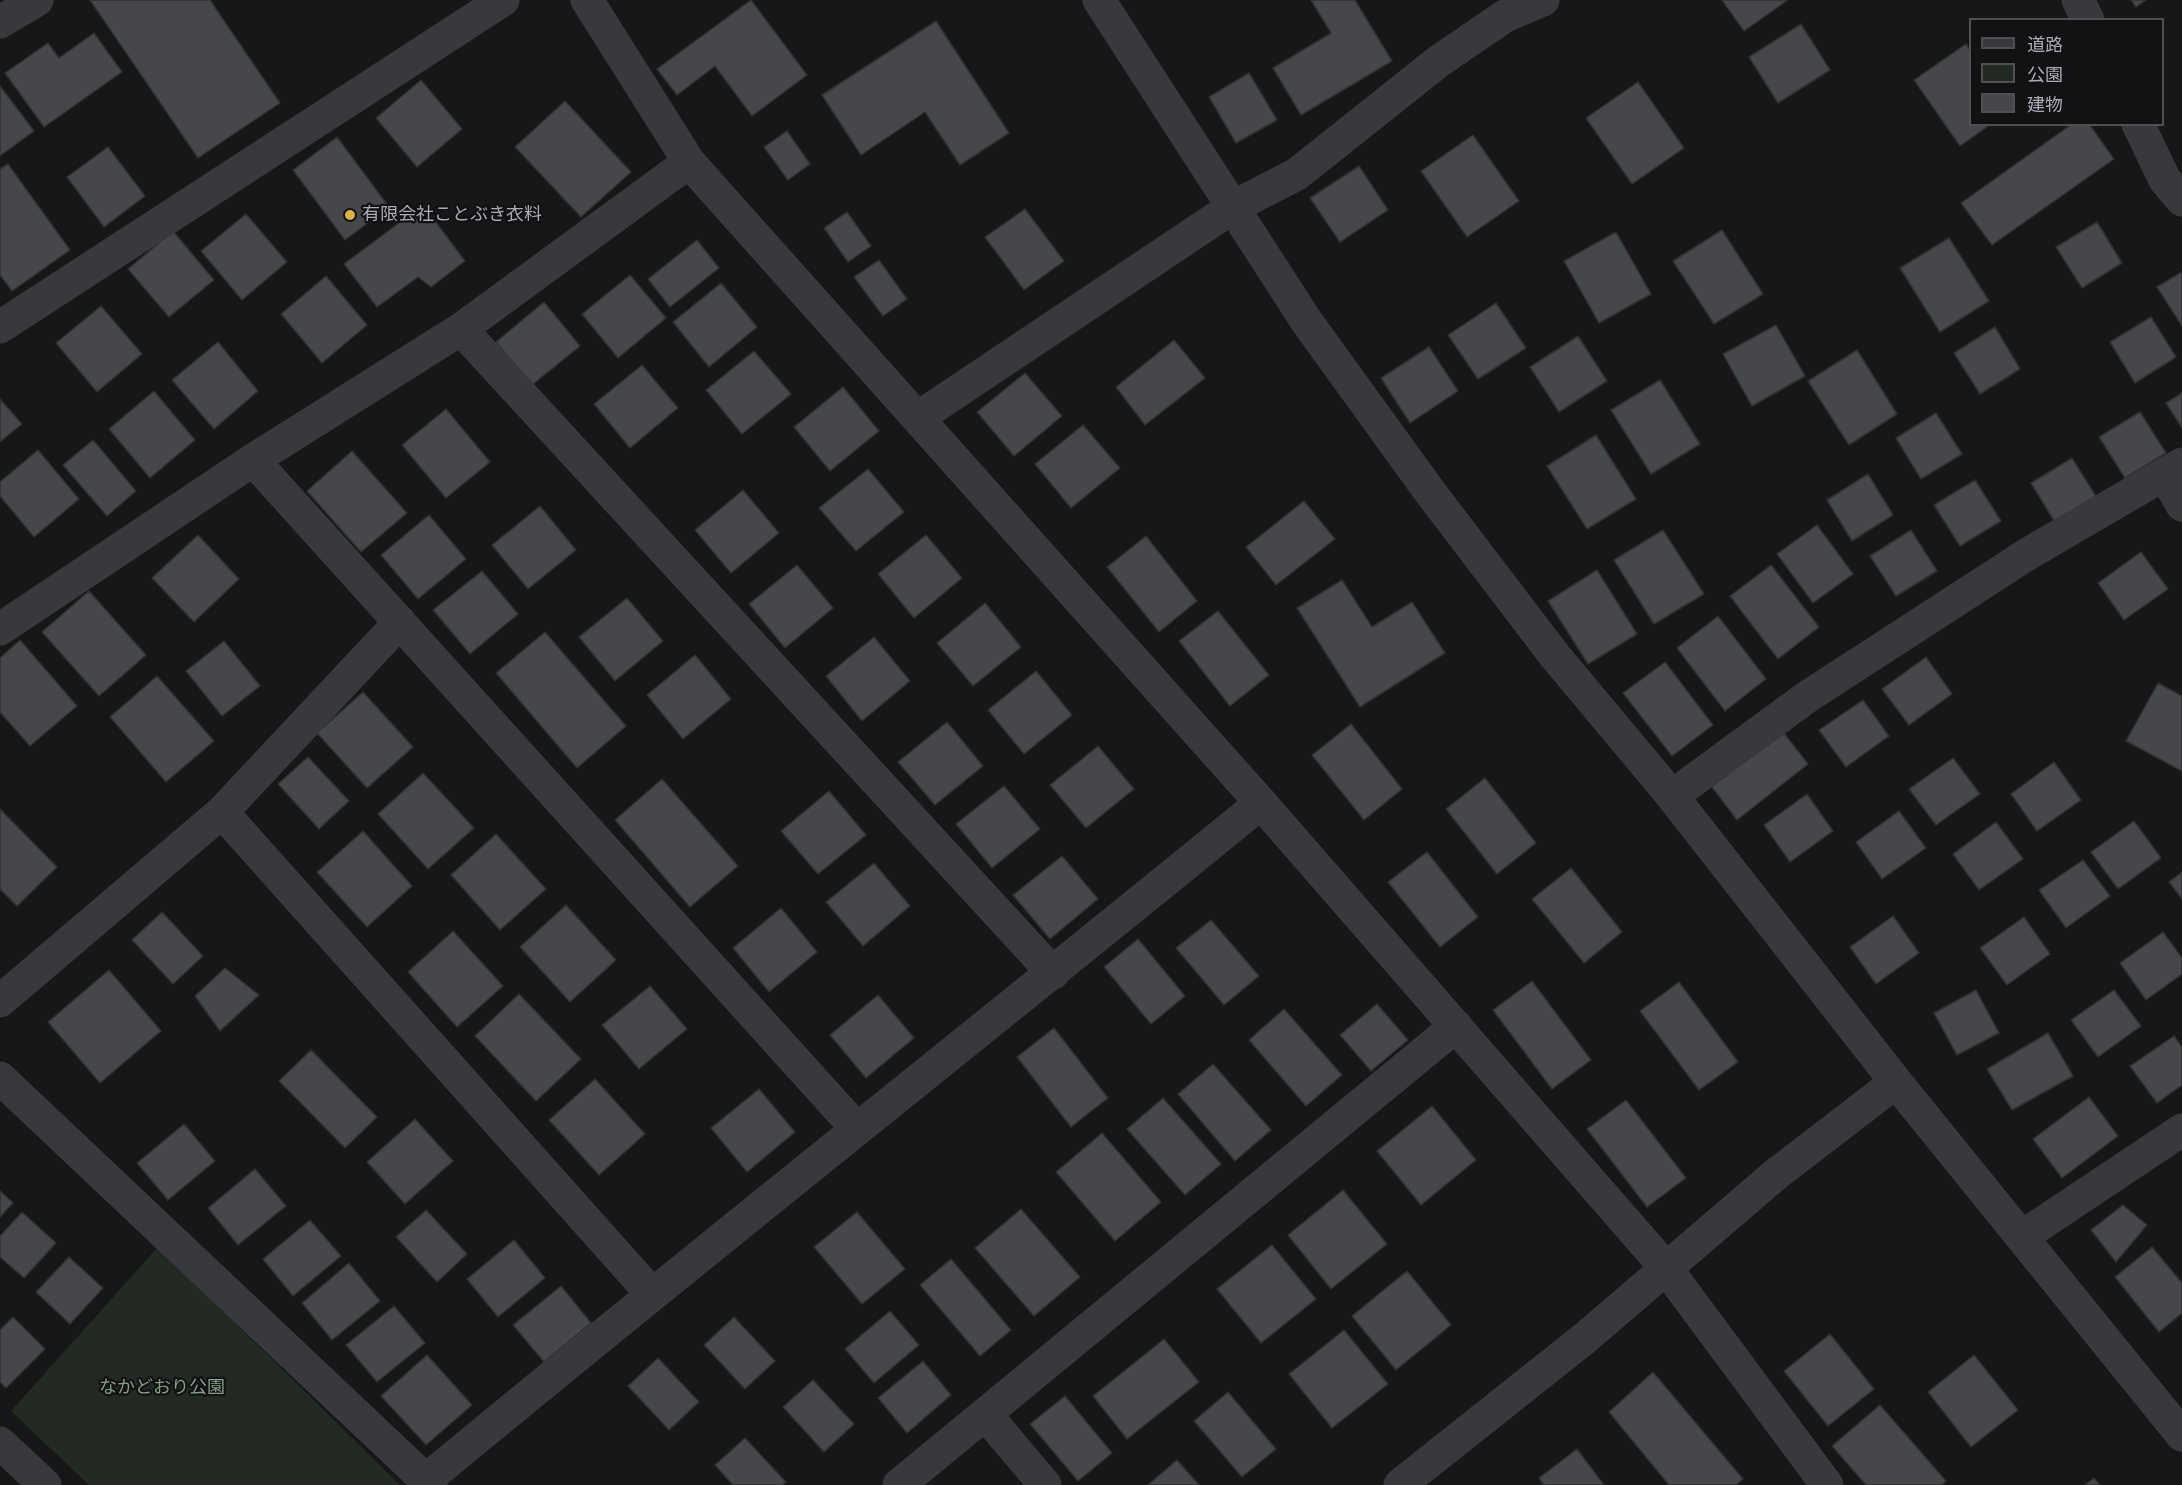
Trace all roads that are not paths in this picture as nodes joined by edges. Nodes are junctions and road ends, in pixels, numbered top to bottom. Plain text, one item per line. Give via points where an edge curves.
1 (37, 0) edge
2 (502, 0) edge
3 (587, 0) edge
4 (1099, 0) edge
5 (1544, 0) edge
6 (2078, 0) edge
7 (2087, 18) edge
8 (0, 22) edge
9 (2139, 126) edge
10 (689, 162) junction
11 (2182, 200) edge
12 (1233, 207) junction
13 (0, 327) edge
14 (461, 329) junction
15 (919, 417) junction
16 (253, 460) junction
17 (2173, 470) edge
18 (2182, 505) edge
19 (400, 622) junction
20 (0, 629) edge
21 (1672, 796) junction
22 (1260, 803) junction
23 (222, 812) junction
24 (1053, 973) junction
25 (0, 1001) edge
26 (1456, 1026) junction
27 (0, 1078) edge
28 (1896, 1082) junction
29 (857, 1129) junction
30 (2182, 1130) edge
31 (2023, 1236) junction
32 (1666, 1268) junction
33 (651, 1293) junction
34 (986, 1415) junction
35 (2182, 1435) edge
36 (0, 1443) edge
37 (429, 1483) edge
38 (45, 1485) edge
39 (898, 1485) edge
40 (1045, 1485) edge
41 (1400, 1485) edge
42 (1827, 1485) edge

1 - 8 street
2 - 13 street
3 - 10 street
4 - 12 street
5 - 12 street via 1505,16 1439,61 1297,174
6 - 7 street
9 - 11 street via 2165,180
10 - 14 street
10 - 15 street
12 - 15 street
12 - 21 street via 1307,322 1430,492 1555,656
14 - 16 street
14 - 24 street
15 - 22 street
16 - 19 street
16 - 20 street
17 - 18 street
17 - 21 street via 2026,555 1806,697
19 - 23 street
19 - 29 street
21 - 28 street
22 - 24 street
22 - 26 street
23 - 25 street
23 - 33 street
24 - 29 street
26 - 32 street
26 - 34 street
27 - 37 street
28 - 31 street
28 - 32 street via 1775,1175
29 - 33 street
30 - 31 street
31 - 35 street
32 - 41 street via 1585,1338
32 - 42 street
33 - 37 street
34 - 39 street
34 - 40 street
36 - 38 street

